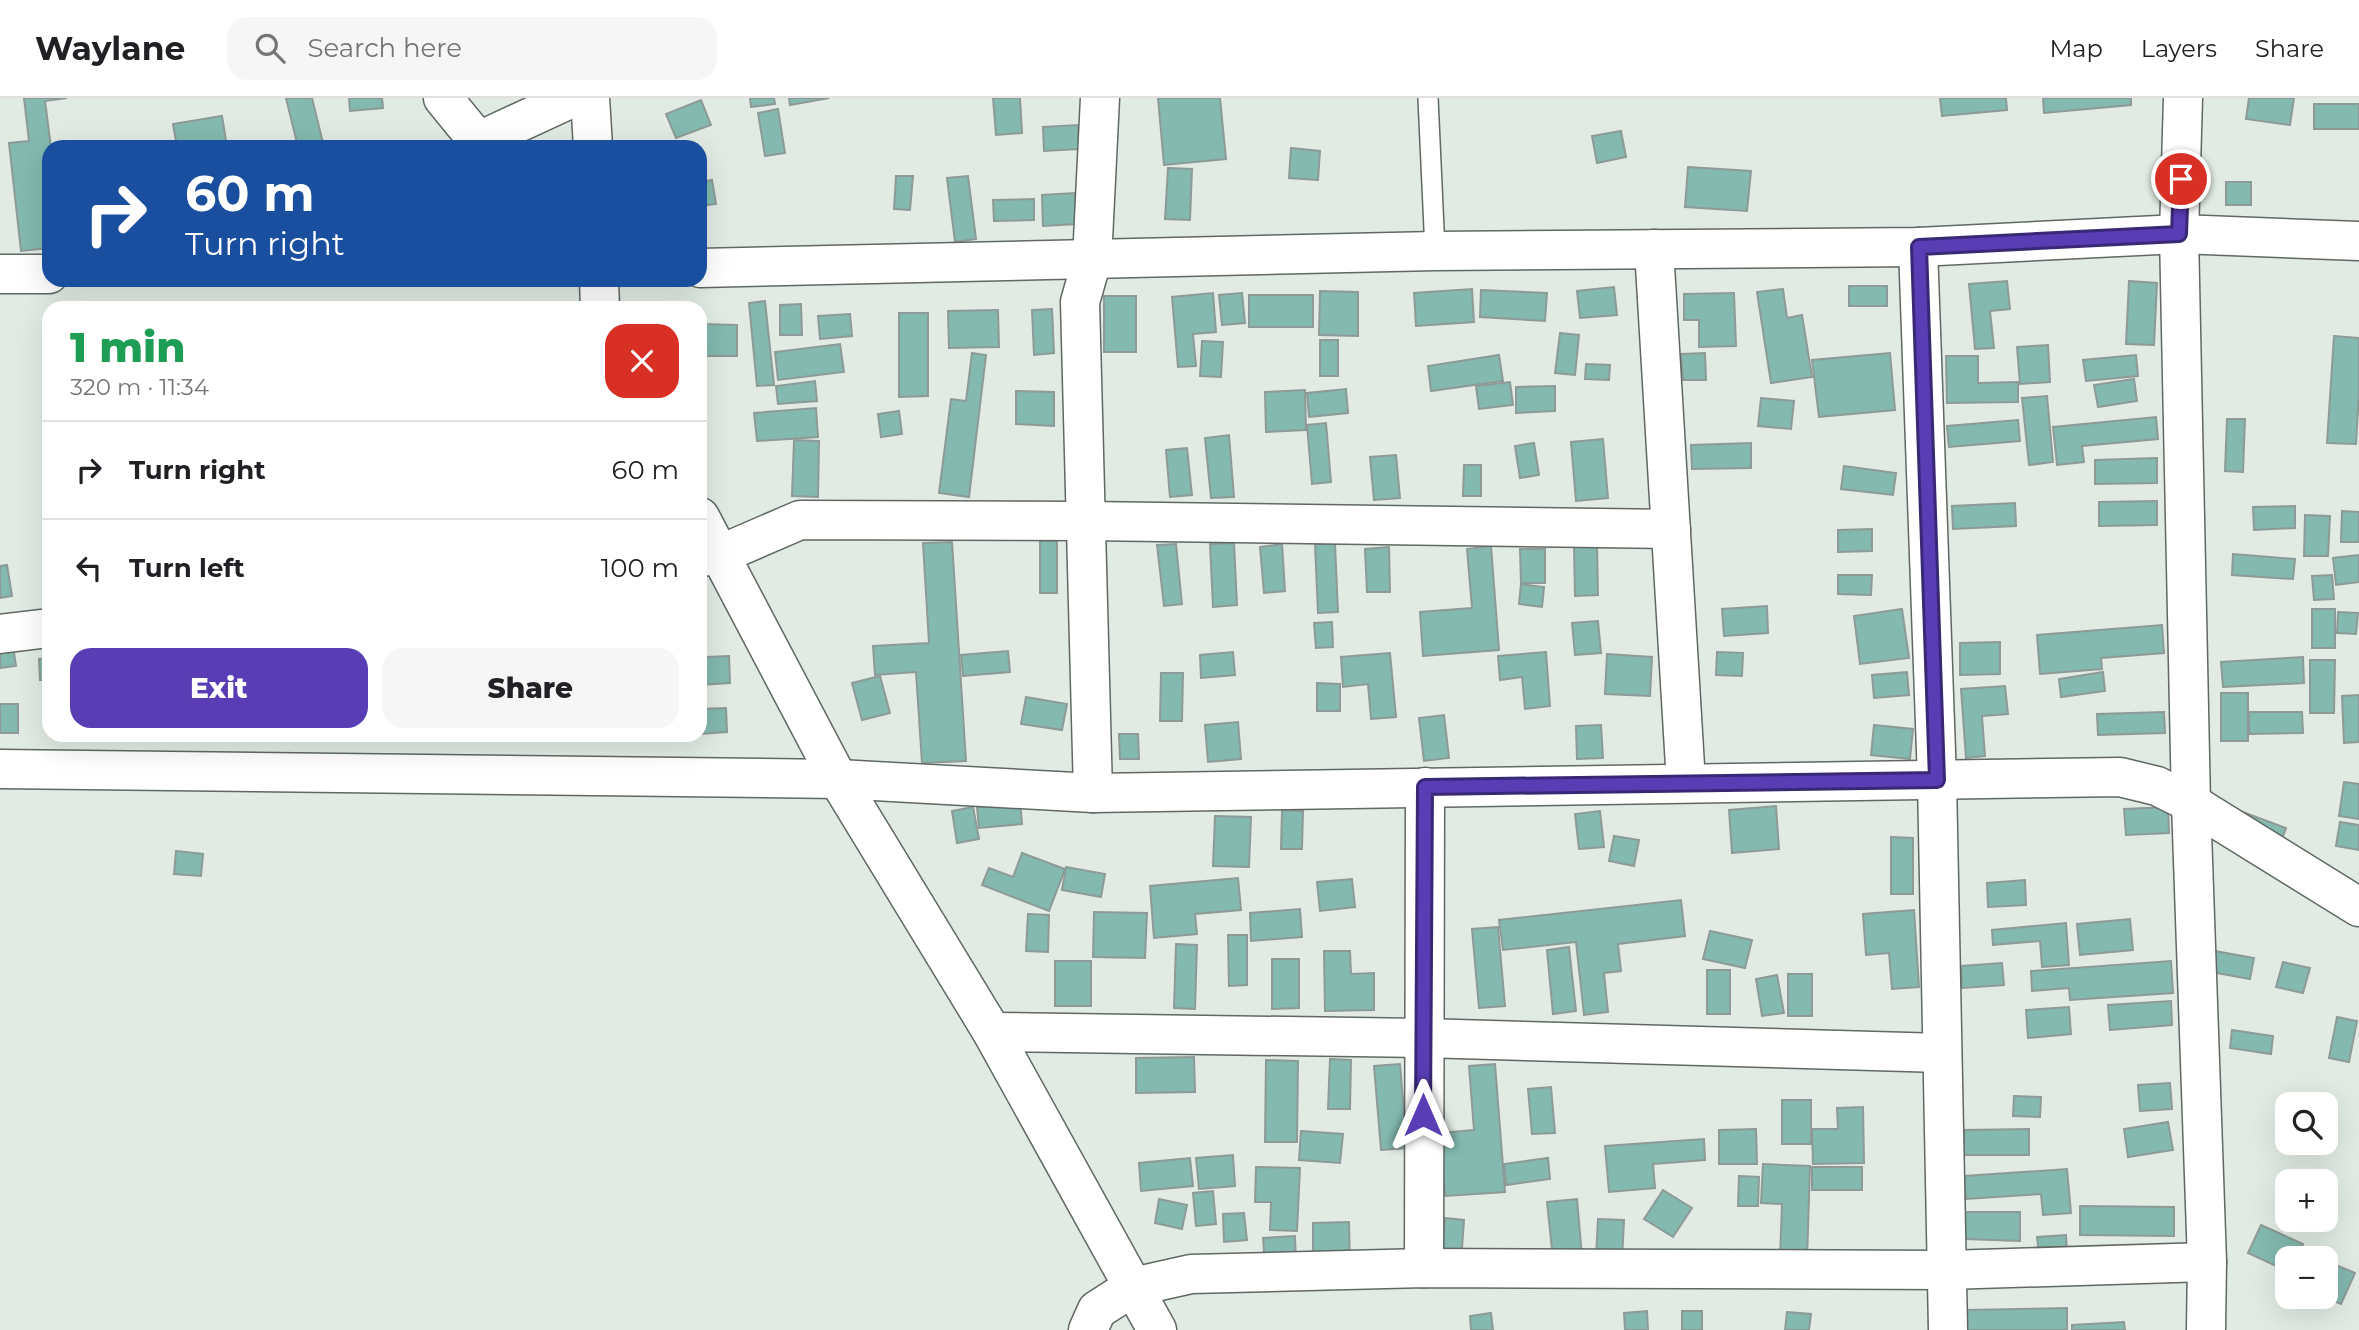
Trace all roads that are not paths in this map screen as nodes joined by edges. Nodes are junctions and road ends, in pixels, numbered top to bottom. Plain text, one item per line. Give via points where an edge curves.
1 (443, 98) edge
2 (572, 98) edge
3 (590, 98) edge
4 (1100, 98) edge
5 (1428, 98) edge
6 (2183, 98) edge
7 (478, 140) edge
8 (489, 140) edge
9 (593, 140) edge
10 (2179, 234) junction
11 (2359, 241) edge
12 (1919, 247) junction
13 (1654, 249) junction
14 (1435, 251) junction
15 (1092, 260) junction
16 (707, 268) edge
17 (0, 274) edge
18 (42, 274) edge
19 (1086, 520) junction
20 (1671, 529) junction
21 (709, 556) edge
22 (42, 629) edge
23 (0, 634) edge
24 (0, 769) edge
25 (838, 779) junction
26 (1937, 780) junction
27 (1686, 783) junction
28 (1425, 787) junction
29 (1093, 793) junction
30 (2191, 803) junction
31 (2359, 907) edge
32 (992, 1032) junction
33 (1423, 1038) junction
34 (1942, 1053) junction
35 (2207, 1262) junction
36 (1424, 1268) junction
37 (1947, 1270) junction
38 (1133, 1287) junction
39 (1088, 1330) edge
40 (1157, 1330) edge
41 (1948, 1330) edge
42 (2206, 1330) edge

1 - 7 street
2 - 8 street
3 - 9 street
4 - 15 street
5 - 14 lane
6 - 10 street
10 - 11 street
10 - 12 street
10 - 30 street
12 - 13 street
12 - 26 street
13 - 14 street
13 - 20 street
14 - 15 street
15 - 16 street
15 - 19 street via 1080,302
17 - 18 street
19 - 20 street
19 - 21 street via 800,520
19 - 29 street
20 - 27 street
21 - 25 street
22 - 23 street
24 - 25 street
25 - 29 street
25 - 32 street
26 - 27 street
26 - 30 street via 2120,777 2157,786
26 - 34 street
27 - 28 street
28 - 29 street
28 - 33 street
30 - 31 street
30 - 35 street
32 - 33 street
32 - 38 street
33 - 34 street
33 - 36 street
34 - 37 street
35 - 37 street
35 - 42 street
36 - 37 street
36 - 38 street via 1191,1274
37 - 41 street
38 - 39 street via 1097,1310
38 - 40 street

